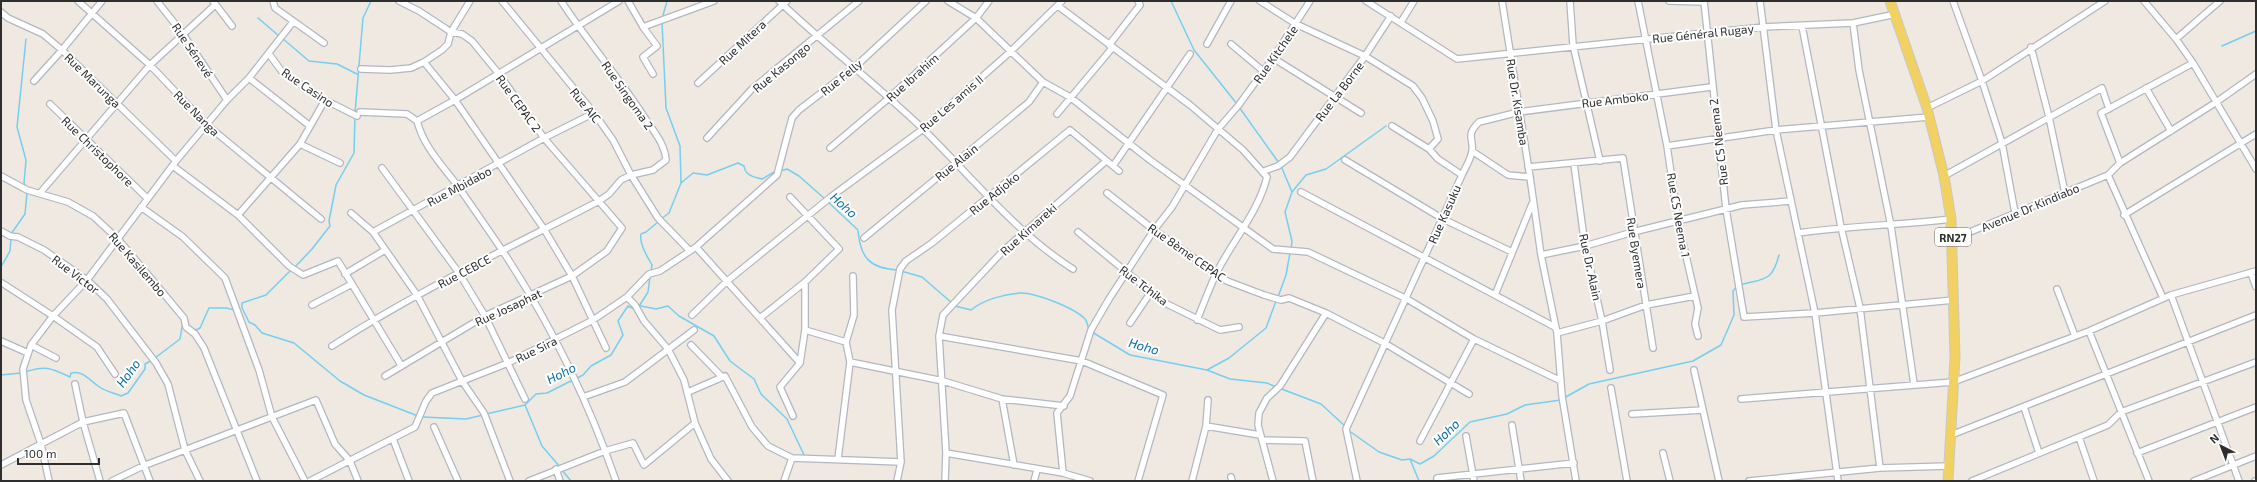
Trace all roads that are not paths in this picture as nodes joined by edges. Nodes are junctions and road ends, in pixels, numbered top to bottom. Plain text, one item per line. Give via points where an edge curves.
1 (78, 1) edge
2 (102, 1) edge
3 (157, 1) edge
4 (273, 1) edge
5 (399, 1) edge
6 (470, 1) edge
7 (502, 1) edge
8 (561, 1) edge
9 (619, 1) edge
10 (628, 1) edge
11 (714, 1) edge
12 (859, 1) edge
13 (926, 1) edge
14 (948, 1) edge
15 (989, 1) edge
16 (1138, 1) edge
17 (1231, 1) edge
18 (1260, 1) edge
19 (1310, 1) edge
20 (1366, 1) edge
21 (1414, 1) edge
22 (1502, 1) edge
23 (1570, 1) edge
24 (1638, 1) edge
25 (1669, 1) edge
26 (1760, 1) edge
27 (1890, 1) edge
28 (1953, 1) edge
29 (2105, 1) edge
30 (2144, 1) edge
31 (2220, 1) edge
32 (783, 2) edge
33 (1704, 2) edge
34 (214, 3) edge
35 (1060, 4) edge
36 (1, 12) edge
37 (1896, 14) junction
38 (92, 15) junction
39 (1390, 16) junction
40 (976, 18) junction
41 (293, 22) junction
42 (1401, 22) junction
43 (1296, 24) junction
44 (1853, 24) junction
45 (577, 25) junction
46 (232, 26) dead end
47 (1802, 26) junction
48 (643, 27) junction
49 (1763, 27) junction
50 (451, 32) junction
51 (1708, 32) junction
52 (183, 34) junction
53 (819, 36) junction
54 (1644, 39) junction
55 (2176, 39) junction
56 (324, 43) dead end
57 (1207, 44) dead end
58 (1231, 44) dead end
59 (1573, 45) junction
60 (1111, 46) junction
61 (2031, 47) junction
62 (539, 48) junction
63 (62, 50) junction
64 (1010, 52) junction
65 (1510, 52) junction
66 (268, 54) junction
67 (1190, 54) dead end
68 (1365, 56) junction
69 (1273, 58) junction
70 (424, 62) junction
71 (2192, 63) junction
72 (150, 65) junction
73 (855, 67) junction
74 (361, 69) dead end
75 (1263, 71) junction
76 (499, 74) junction
77 (653, 74) dead end
78 (2256, 74) edge
79 (249, 78) junction
80 (34, 81) dead end
81 (1982, 81) junction
82 (1043, 82) junction
83 (698, 83) dead end
84 (1168, 87) junction
85 (1712, 87) junction
86 (2146, 88) junction
87 (1656, 94) junction
88 (1337, 96) junction
89 (889, 98) junction
90 (1070, 98) junction
91 (226, 100) junction
92 (325, 100) junction
93 (455, 100) junction
94 (1585, 103) junction
95 (2216, 103) junction
96 (50, 104) dead end
97 (117, 104) junction
98 (2110, 109) junction
99 (1519, 112) junction
100 (1928, 112) junction
101 (594, 113) junction
102 (1361, 113) dead end
103 (1058, 114) dead end
104 (2049, 116) junction
105 (416, 121) junction
106 (1870, 123) junction
107 (207, 125) junction
108 (310, 126) junction
109 (1392, 126) dead end
110 (1821, 128) junction
111 (923, 129) junction
112 (1218, 130) junction
113 (1776, 130) junction
114 (2171, 131) junction
115 (2256, 134) edge
116 (544, 138) junction
117 (707, 138) dead end
118 (1718, 138) junction
119 (85, 139) junction
120 (1129, 143) junction
121 (2002, 143) junction
122 (300, 144) junction
123 (2241, 144) junction
124 (1667, 146) junction
125 (830, 148) dead end
126 (1429, 149) junction
127 (1472, 151) junction
128 (1345, 160) dead end
129 (1106, 161) junction
130 (1600, 161) junction
131 (174, 163) junction
132 (340, 163) dead end
133 (955, 163) junction
134 (2120, 163) junction
135 (500, 164) junction
136 (1574, 164) junction
137 (1113, 166) junction
138 (1528, 167) junction
139 (382, 168) dead end
140 (2256, 169) edge
141 (1119, 171) dead end
142 (1264, 171) junction
143 (777, 174) joint
144 (631, 175) junction
145 (1462, 175) junction
146 (2108, 175) junction
147 (1, 176) edge
148 (1944, 176) junction
149 (1530, 177) junction
150 (271, 178) junction
151 (457, 186) junction
152 (1184, 186) junction
153 (1301, 192) dead end
154 (2065, 192) junction
155 (40, 193) junction
156 (1107, 193) dead end
157 (790, 197) dead end
158 (989, 197) junction
159 (147, 198) junction
160 (599, 201) junction
161 (1791, 201) junction
162 (1532, 203) junction
163 (141, 207) junction
164 (414, 210) junction
165 (1726, 210) junction
166 (352, 213) dead end
167 (2015, 213) junction
168 (238, 215) junction
169 (2124, 215) junction
170 (809, 216) junction
171 (321, 219) dead end
172 (1443, 219) junction
173 (1952, 219) junction
174 (1678, 221) junction
175 (1891, 226) junction
176 (1840, 227) junction
177 (622, 228) joint
178 (544, 229) junction
179 (1025, 230) junction
180 (1154, 230) junction
181 (1244, 230) junction
182 (1, 231) edge
183 (373, 232) junction
184 (1078, 232) dead end
185 (1633, 232) junction
186 (1798, 233) junction
187 (864, 238) dead end
188 (118, 239) junction
189 (1953, 239) junction
190 (1585, 246) junction
191 (696, 247) junction
192 (385, 250) junction
193 (502, 251) junction
194 (690, 251) junction
195 (1512, 252) junction
196 (1541, 255) junction
197 (1425, 258) junction
198 (1073, 269) dead end
199 (2254, 272) edge
200 (459, 273) junction
201 (1126, 273) junction
202 (345, 274) junction
203 (1216, 274) junction
204 (572, 276) junction
205 (853, 276) dead end
206 (87, 280) junction
207 (726, 282) junction
208 (805, 282) junction
209 (2, 283) edge
210 (352, 284) junction
211 (2256, 287) edge
212 (2057, 288) dead end
213 (1151, 292) junction
214 (417, 295) junction
215 (1495, 295) junction
216 (2171, 295) junction
217 (1695, 296) junction
218 (530, 297) junction
219 (626, 297) junction
220 (2163, 298) junction
221 (1407, 299) junction
222 (1954, 300) junction
223 (312, 305) dead end
224 (1646, 305) junction
225 (1904, 306) junction
226 (1860, 308) junction
227 (1326, 313) junction
228 (1815, 313) junction
229 (692, 315) dead end
230 (2256, 315) edge
231 (53, 316) junction
232 (485, 316) junction
233 (760, 318) junction
234 (372, 320) junction
235 (593, 320) junction
236 (1197, 320) junction
237 (1602, 321) junction
238 (1130, 323) dead end
239 (1239, 327) dead end
240 (694, 330) dead end
241 (804, 330) junction
242 (1556, 330) junction
243 (2090, 331) junction
244 (939, 336) junction
245 (1698, 336) dead end
246 (2075, 336) junction
247 (1474, 339) junction
248 (554, 340) junction
249 (1, 341) edge
250 (443, 341) junction
251 (846, 342) junction
252 (2188, 342) junction
253 (1386, 344) junction
254 (31, 345) junction
255 (691, 345) dead end
256 (332, 346) dead end
257 (606, 348) dead end
258 (1653, 348) dead end
259 (668, 349) junction
260 (28, 353) junction
261 (56, 358) dead end
262 (1082, 361) junction
263 (850, 362) junction
264 (2256, 362) edge
265 (508, 363) junction
266 (800, 363) junction
267 (402, 365) junction
268 (1610, 370) dead end
269 (1694, 370) dead end
270 (896, 372) junction
271 (115, 374) dead end
272 (2106, 374) junction
273 (385, 376) dead end
274 (722, 377) junction
275 (462, 381) junction
276 (943, 381) junction
277 (1561, 381) junction
278 (1452, 382) junction
279 (1953, 382) junction
280 (2203, 382) junction
281 (74, 384) dead end
282 (1914, 384) junction
283 (1611, 388) dead end
284 (1870, 388) junction
285 (688, 392) junction
286 (1826, 392) junction
287 (1469, 394) dead end
288 (582, 397) junction
289 (526, 399) dead end
290 (1002, 399) junction
291 (1741, 399) dead end
292 (1208, 400) dead end
293 (1064, 406) junction
294 (2024, 407) junction
295 (2256, 407) edge
296 (1703, 410) junction
297 (2121, 412) junction
298 (1632, 414) dead end
299 (793, 416) dead end
300 (272, 417) junction
301 (2217, 421) junction
302 (83, 422) junction
303 (696, 423) junction
304 (1512, 425) dead end
305 (1206, 426) junction
306 (434, 427) dead end
307 (235, 430) junction
308 (1951, 435) junction
309 (1466, 436) dead end
310 (2079, 437) junction
311 (1261, 438) junction
312 (393, 439) junction
313 (1420, 441) dead end
314 (41, 444) junction
315 (185, 450) junction
316 (605, 451) junction
317 (2137, 452) junction
318 (946, 453) junction
319 (1663, 453) dead end
320 (2039, 454) junction
321 (2256, 456) edge
322 (792, 458) junction
323 (838, 459) junction
324 (350, 461) junction
325 (901, 462) junction
326 (1574, 463) junction
327 (1, 465) edge
328 (1014, 465) junction
329 (2233, 465) junction
330 (143, 466) junction
331 (1949, 466) junction
332 (1880, 468) junction
333 (556, 469) junction
334 (1520, 469) junction
335 (1037, 470) junction
336 (1063, 473) junction
337 (1472, 474) junction
338 (1837, 474) junction
339 (49, 481) edge
340 (100, 481) edge
341 (112, 481) edge
342 (150, 481) edge
343 (200, 481) edge
344 (257, 481) edge
345 (306, 481) edge
346 (310, 481) edge
347 (358, 481) edge
348 (409, 481) edge
349 (458, 481) edge
350 (510, 481) edge
351 (530, 481) edge
352 (560, 481) edge
353 (616, 481) edge
354 (728, 481) edge
355 (784, 481) edge
356 (897, 481) edge
357 (945, 481) edge
358 (1034, 481) edge
359 (1090, 481) edge
360 (1138, 481) edge
361 (1192, 481) edge
362 (1273, 481) edge
363 (1314, 481) edge
364 (1357, 481) edge
365 (1437, 481) edge
366 (1474, 481) edge
367 (1521, 481) edge
368 (1576, 481) edge
369 (1627, 481) edge
370 (1670, 481) edge
371 (1719, 481) edge
372 (1749, 481) edge
373 (1838, 481) edge
374 (1948, 481) edge
375 (1972, 481) edge
376 (2094, 481) edge
377 (2149, 481) edge
378 (2194, 481) edge
379 (2239, 481) edge

1 - 38 street, Rue Nanga
2 - 38 street
3 - 52 street, Rue Sénevé
4 - 41 street via 275,8
5 - 50 street, Rue CEPAC 2
6 - 50 street
7 - 62 street, Rue AIC
8 - 45 street, Rue Singoma 2
9 - 45 street
10 - 48 street
11 - 48 street
12 - 53 street, Rue Kasongo
13 - 73 street, Rue Felly
14 - 40 street
15 - 40 street, Rue Ibrahim
16 - 60 street via 1140,5
17 - 57 street
18 - 43 street
19 - 43 street, Rue Kitchele
20 - 39 street, Rue Général Rugay
21 - 42 street
22 - 65 street, Rue Dr. Kisamba
23 - 59 street
24 - 54 street, Rue CS Neema 1
25 - 33 street
26 - 49 street
27 - 37 main road, RN27
28 - 81 street
29 - 61 street
30 - 55 street
31 - 55 street
32 - 53 street
32 - 83 street, Rue Mitera
33 - 51 street, Rue CS Neema 2
34 - 46 street
34 - 52 street
35 - 60 street
35 - 64 street, Rue Les amis II
36 - 63 street, Rue Marunga via 8,18 43,34
37 - 44 street, Rue Général Rugay
37 - 100 main road, RN27
38 - 63 street
38 - 72 street, Rue Nanga
39 - 42 street, Rue Général Rugay
39 - 68 street, Rue La Borne
40 - 64 street
40 - 89 street, Rue Ibrahim
41 - 56 street
41 - 66 street
42 - 65 street, Rue Général Rugay via 1457,59
43 - 68 street
43 - 69 street, Rue Kitchele
44 - 47 street, Rue Général Rugay
44 - 106 street
45 - 62 street
45 - 144 street, Rue Singoma 2 via 632,98 665,152 666,160 653,170
47 - 49 street, Rue Général Rugay
47 - 110 street
48 - 77 street via 656,46 643,57
49 - 51 street, Rue Général Rugay
49 - 113 street
50 - 70 street via 445,47
50 - 76 street, Rue CEPAC 2 via 462,34 472,41
51 - 54 street, Rue Général Rugay
51 - 85 street, Rue CS Neema 2
52 - 72 street
52 - 91 street, Rue Sénevé
53 - 73 street
53 - 117 street, Rue Kasongo via 752,90
54 - 59 street, Rue Général Rugay
54 - 87 street, Rue CS Neema 1
55 - 71 street
58 - 75 street
59 - 65 street, Rue Général Rugay
59 - 94 street
60 - 84 street
60 - 90 street
61 - 81 street
61 - 104 street
62 - 76 street
62 - 101 street, Rue AIC
63 - 80 street
63 - 97 street, Rue Marunga
64 - 82 street
64 - 111 street, Rue Les amis II
65 - 99 street, Rue Dr. Kisamba
66 - 79 street
66 - 92 street, Rue Casino via 283,73
67 - 84 street
68 - 88 street, Rue La Borne
68 - 126 street via 1413,86 1422,98 1438,139
69 - 75 street, Rue Kitchele
69 - 88 street
70 - 74 street via 404,69
70 - 93 street
71 - 86 street
71 - 95 street
72 - 97 street
72 - 107 street, Rue Nanga
73 - 89 street
73 - 143 street, Rue Felly via 792,118
75 - 112 street, Rue Kitchele
76 - 93 street
76 - 116 street, Rue CEPAC 2
78 - 95 street
79 - 91 street
79 - 108 street
81 - 100 street
81 - 121 street
82 - 90 street
82 - 133 street, Rue Alain via 1029,102
84 - 112 street
84 - 120 street
85 - 87 street, Rue Amboko
85 - 118 street, Rue CS Neema 2
86 - 98 street
86 - 114 street
87 - 94 street, Rue Amboko
87 - 124 street, Rue CS Neema 1
88 - 102 street
88 - 142 street, Rue La Borne via 1281,165
89 - 111 street
89 - 125 street, Rue Ibrahim
90 - 103 street
90 - 120 street
91 - 107 street
92 - 105 street, Rue Casino via 357,115 407,114
92 - 108 street
93 - 105 street
93 - 135 street
94 - 99 street, Rue Amboko
94 - 130 street
95 - 114 street
95 - 123 street
96 - 119 street, Rue Christophore
97 - 119 street
97 - 131 street, Rue Marunga
98 - 104 street via 2102,88
98 - 134 street via 2101,113
99 - 127 street, Rue Kasuku via 1479,122 1469,138
99 - 138 street, Rue Dr. Kisamba
100 - 106 street
100 - 148 main road, RN27
101 - 116 street, Rue Mbidabo
101 - 144 street, Rue AIC via 613,140
104 - 121 street
104 - 154 street
105 - 151 street via 425,145
106 - 110 street
106 - 175 street
107 - 131 street
107 - 150 street, Rue Nanga
108 - 122 street
109 - 126 street
110 - 113 street
110 - 176 street
111 - 133 street
111 - 170 street, Rue Les amis II
112 - 142 street
112 - 152 street, Rue Kitchele
113 - 118 street
113 - 161 street
114 - 134 street
115 - 123 street
116 - 135 street, Rue Mbidabo
116 - 160 street, Rue CEPAC 2
118 - 124 street
118 - 165 street, Rue CS Neema 2
119 - 155 street
119 - 159 street, Rue Christophore
120 - 137 street
120 - 152 street
121 - 148 street
121 - 167 street
122 - 132 street
122 - 150 street
123 - 140 street
123 - 169 street
124 - 174 street, Rue CS Neema 1
126 - 145 street via 1438,159
127 - 145 street, Rue Kasuku
127 - 149 street via 1508,175
128 - 172 street
129 - 137 street
129 - 158 street, Rue Adjoko via 1070,130
129 - 179 street, Rue Kimareki
130 - 136 street
130 - 185 street, Rue Byemera via 1623,158
131 - 159 street
131 - 168 street, Rue Marunga
133 - 158 street
133 - 187 street, Rue Alain
134 - 146 street
135 - 151 street, Rue Mbidabo
135 - 178 street
136 - 138 street
136 - 190 street, Rue Dr. Alain
137 - 141 street
138 - 149 street, Rue Dr. Kisamba
139 - 164 street
142 - 181 street via 1267,177 1264,190
143 - 191 street, Rue Sira
144 - 160 street, Rue CEBCE via 621,180
144 - 194 street, Rue AIC via 660,220
145 - 172 street, Rue Kasuku
146 - 154 street, Avenue Dr Kindiabo
146 - 169 street
147 - 155 street, Rue Kasilembo via 27,190
148 - 173 main road, RN27
149 - 162 street, Rue Dr. Kisamba
150 - 168 street
150 - 171 street, Rue Nanga
151 - 164 street, Rue Mbidabo
151 - 193 street
152 - 180 street, Rue Kitchele
152 - 181 street
153 - 197 street
154 - 167 street, Avenue Dr Kindiabo
155 - 188 street, Rue Kasilembo via 68,202 93,216
156 - 180 street, Rue 8ème CEPAC
157 - 170 street
158 - 179 street
158 - 270 street, Rue Adjoko via 906,261 899,272 892,310
159 - 163 street
160 - 177 street, Rue CEPAC 2
160 - 178 street, Rue CEBCE
161 - 165 street via 1742,205
161 - 186 street
162 - 195 street, Rue Dr. Kisamba
162 - 196 street, Rue Dr. Kisamba
163 - 188 street
163 - 300 street via 183,237 225,278 259,370
164 - 183 street, Rue Mbidabo
164 - 200 street
165 - 174 street
165 - 228 street, Rue CS Neema 2 via 1744,317
166 - 183 street
167 - 189 street, Avenue Dr Kindiabo
168 - 202 street, Rue Marunga via 289,266 303,275 338,261
169 - 220 street
170 - 207 street, Rue Les amis II
170 - 208 street via 839,249
172 - 195 street
172 - 197 street, Rue Kasuku
173 - 175 street
173 - 189 main road, RN27
174 - 185 street
174 - 217 street, Rue CS Neema 1
175 - 176 street
175 - 225 street
176 - 186 street
176 - 226 street
177 - 204 street, Rue Josaphat via 607,252
178 - 193 street, Rue CEBCE
178 - 204 street
179 - 198 street via 1057,259
179 - 244 street, Rue Kimareki via 943,315
180 - 201 street, Rue Kitchele
180 - 203 street, Rue 8ème CEPAC
181 - 203 street
181 - 221 street via 1273,249 1308,252
182 - 206 street, Rue Victor via 44,250
183 - 192 street
184 - 201 street, Rue Tchika
185 - 190 street
185 - 224 street, Rue Byemera
186 - 228 street
188 - 206 street
188 - 307 street, Rue Kasilembo via 184,318 186,327 195,334 204,348
189 - 222 main road, RN27
190 - 196 street
190 - 237 street, Rue Dr. Alain
191 - 194 street, Rue Sira
191 - 207 street
192 - 202 street
192 - 214 street
193 - 200 street, Rue CEBCE
193 - 218 street
194 - 219 street, Rue Sira via 651,274
195 - 215 street, Rue Dr. Kisamba
196 - 242 street, Rue Dr. Kisamba
197 - 215 street
197 - 221 street, Rue Kasuku
199 - 211 street
199 - 216 street
200 - 214 street, Rue CEBCE
200 - 232 street
201 - 213 street, Rue Tchika
201 - 262 street, Rue Kitchele via 1091,332
202 - 210 street
203 - 227 street, Rue 8ème CEPAC via 1227,281 1278,299 1289,298
203 - 236 street
204 - 218 street, Rue Josaphat
204 - 235 street
205 - 251 street via 854,314
206 - 231 street
206 - 315 street, Rue Victor via 107,299 168,384
207 - 229 street, Rue Les amis II
207 - 233 street
208 - 233 street
208 - 241 street
209 - 231 street
210 - 223 street
210 - 234 street
212 - 246 street
213 - 236 street, Rue Tchika via 1163,302
213 - 238 street
214 - 234 street, Rue CEBCE
214 - 250 street
215 - 242 street
216 - 220 street
216 - 252 street
217 - 224 street
217 - 245 street, Rue CS Neema 1 via 1698,308 1695,324
218 - 232 street, Rue Josaphat
218 - 248 street
219 - 235 street, Rue Sira
219 - 259 street
220 - 243 street
221 - 247 street
221 - 253 street, Rue Kasuku
222 - 225 street
222 - 279 main road, RN27 via 1956,357
224 - 237 street
224 - 258 street, Rue Byemera
225 - 226 street
225 - 282 street
226 - 228 street
226 - 284 street
227 - 253 street
227 - 311 street via 1278,389 1267,398 1259,413
228 - 286 street
230 - 252 street
231 - 254 street
231 - 271 street via 97,347
232 - 250 street, Rue Josaphat
232 - 265 street
233 - 266 street
234 - 256 street, Rue CEBCE
234 - 267 street
235 - 248 street, Rue Sira
235 - 257 street
236 - 239 street, Rue Tchika via 1220,330
237 - 242 street
237 - 268 street, Rue Dr. Alain
240 - 259 street
241 - 251 street
241 - 266 street
242 - 277 street, Rue Dr. Kisamba
243 - 246 street
243 - 272 street
244 - 262 street
244 - 276 street, Rue Kimareki
246 - 279 street
247 - 277 street
247 - 278 street
248 - 265 street, Rue Sira
248 - 288 street
249 - 260 street
250 - 267 street, Rue Josaphat
250 - 275 street
251 - 263 street
252 - 272 street
252 - 280 street
253 - 278 street
253 - 364 street, Rue Kasuku via 1347,428
254 - 260 street
254 - 261 street
255 - 274 street
259 - 285 street
259 - 288 street via 625,382
260 - 314 street via 23,372 26,400
262 - 293 street, Rue Kitchele
262 - 360 street via 1163,395
263 - 270 street
263 - 323 street
264 - 280 street
265 - 275 street, Rue Sira
265 - 289 street
266 - 299 street via 780,387
267 - 273 street, Rue Josaphat
269 - 296 street
270 - 276 street
270 - 325 street
272 - 294 street
272 - 297 street
274 - 285 street
274 - 322 street via 725,376 752,427 768,446
275 - 312 street, Rue Sira via 432,393 415,427
275 - 350 street via 485,415
276 - 290 street
276 - 318 street, Rue Kimareki
277 - 326 street, Rue Dr. Kisamba
278 - 287 street
278 - 313 street
279 - 282 street
279 - 308 main road, RN27
280 - 297 street
280 - 301 street
281 - 302 street
282 - 284 street
283 - 369 street
284 - 286 street
284 - 332 street
285 - 303 street
286 - 291 street
286 - 338 street
288 - 316 street
290 - 293 street
290 - 328 street
292 - 305 street
293 - 336 street, Rue Kitchele via 1057,413
294 - 308 street
294 - 320 street
295 - 301 street
296 - 298 street
296 - 371 street
297 - 310 street via 2108,425
297 - 317 street
300 - 307 street
300 - 324 street via 316,400 335,444
300 - 345 street
301 - 317 street
301 - 329 street
302 - 314 street
302 - 330 street via 124,413
302 - 340 street
303 - 316 street via 644,465 633,443
303 - 354 street via 711,459
304 - 334 street
305 - 311 street
305 - 361 street
306 - 349 street
307 - 315 street
307 - 344 street
308 - 331 main road, RN27
309 - 337 street
310 - 320 street
310 - 376 street
311 - 362 street
311 - 363 street via 1305,441
312 - 324 street, Rue Sira
312 - 348 street
314 - 327 street
314 - 339 street
315 - 330 street
315 - 343 street, Rue Victor
316 - 333 street
316 - 353 street
317 - 377 street
318 - 328 street
318 - 357 street, Rue Kimareki
319 - 370 street
320 - 375 street
321 - 329 street
322 - 323 street
322 - 355 street
323 - 325 street
324 - 346 street, Rue Sira
324 - 347 street
325 - 356 street
326 - 334 street
326 - 368 street, Rue Dr. Kisamba
328 - 335 street
329 - 378 street
329 - 379 street
330 - 341 street
330 - 342 street
331 - 332 street
331 - 374 main road, RN27
332 - 338 street
333 - 351 street
333 - 352 street
334 - 337 street
334 - 367 street
335 - 336 street
335 - 358 street
336 - 359 street
337 - 365 street via 1437,478
337 - 366 street
338 - 372 street
338 - 373 street

